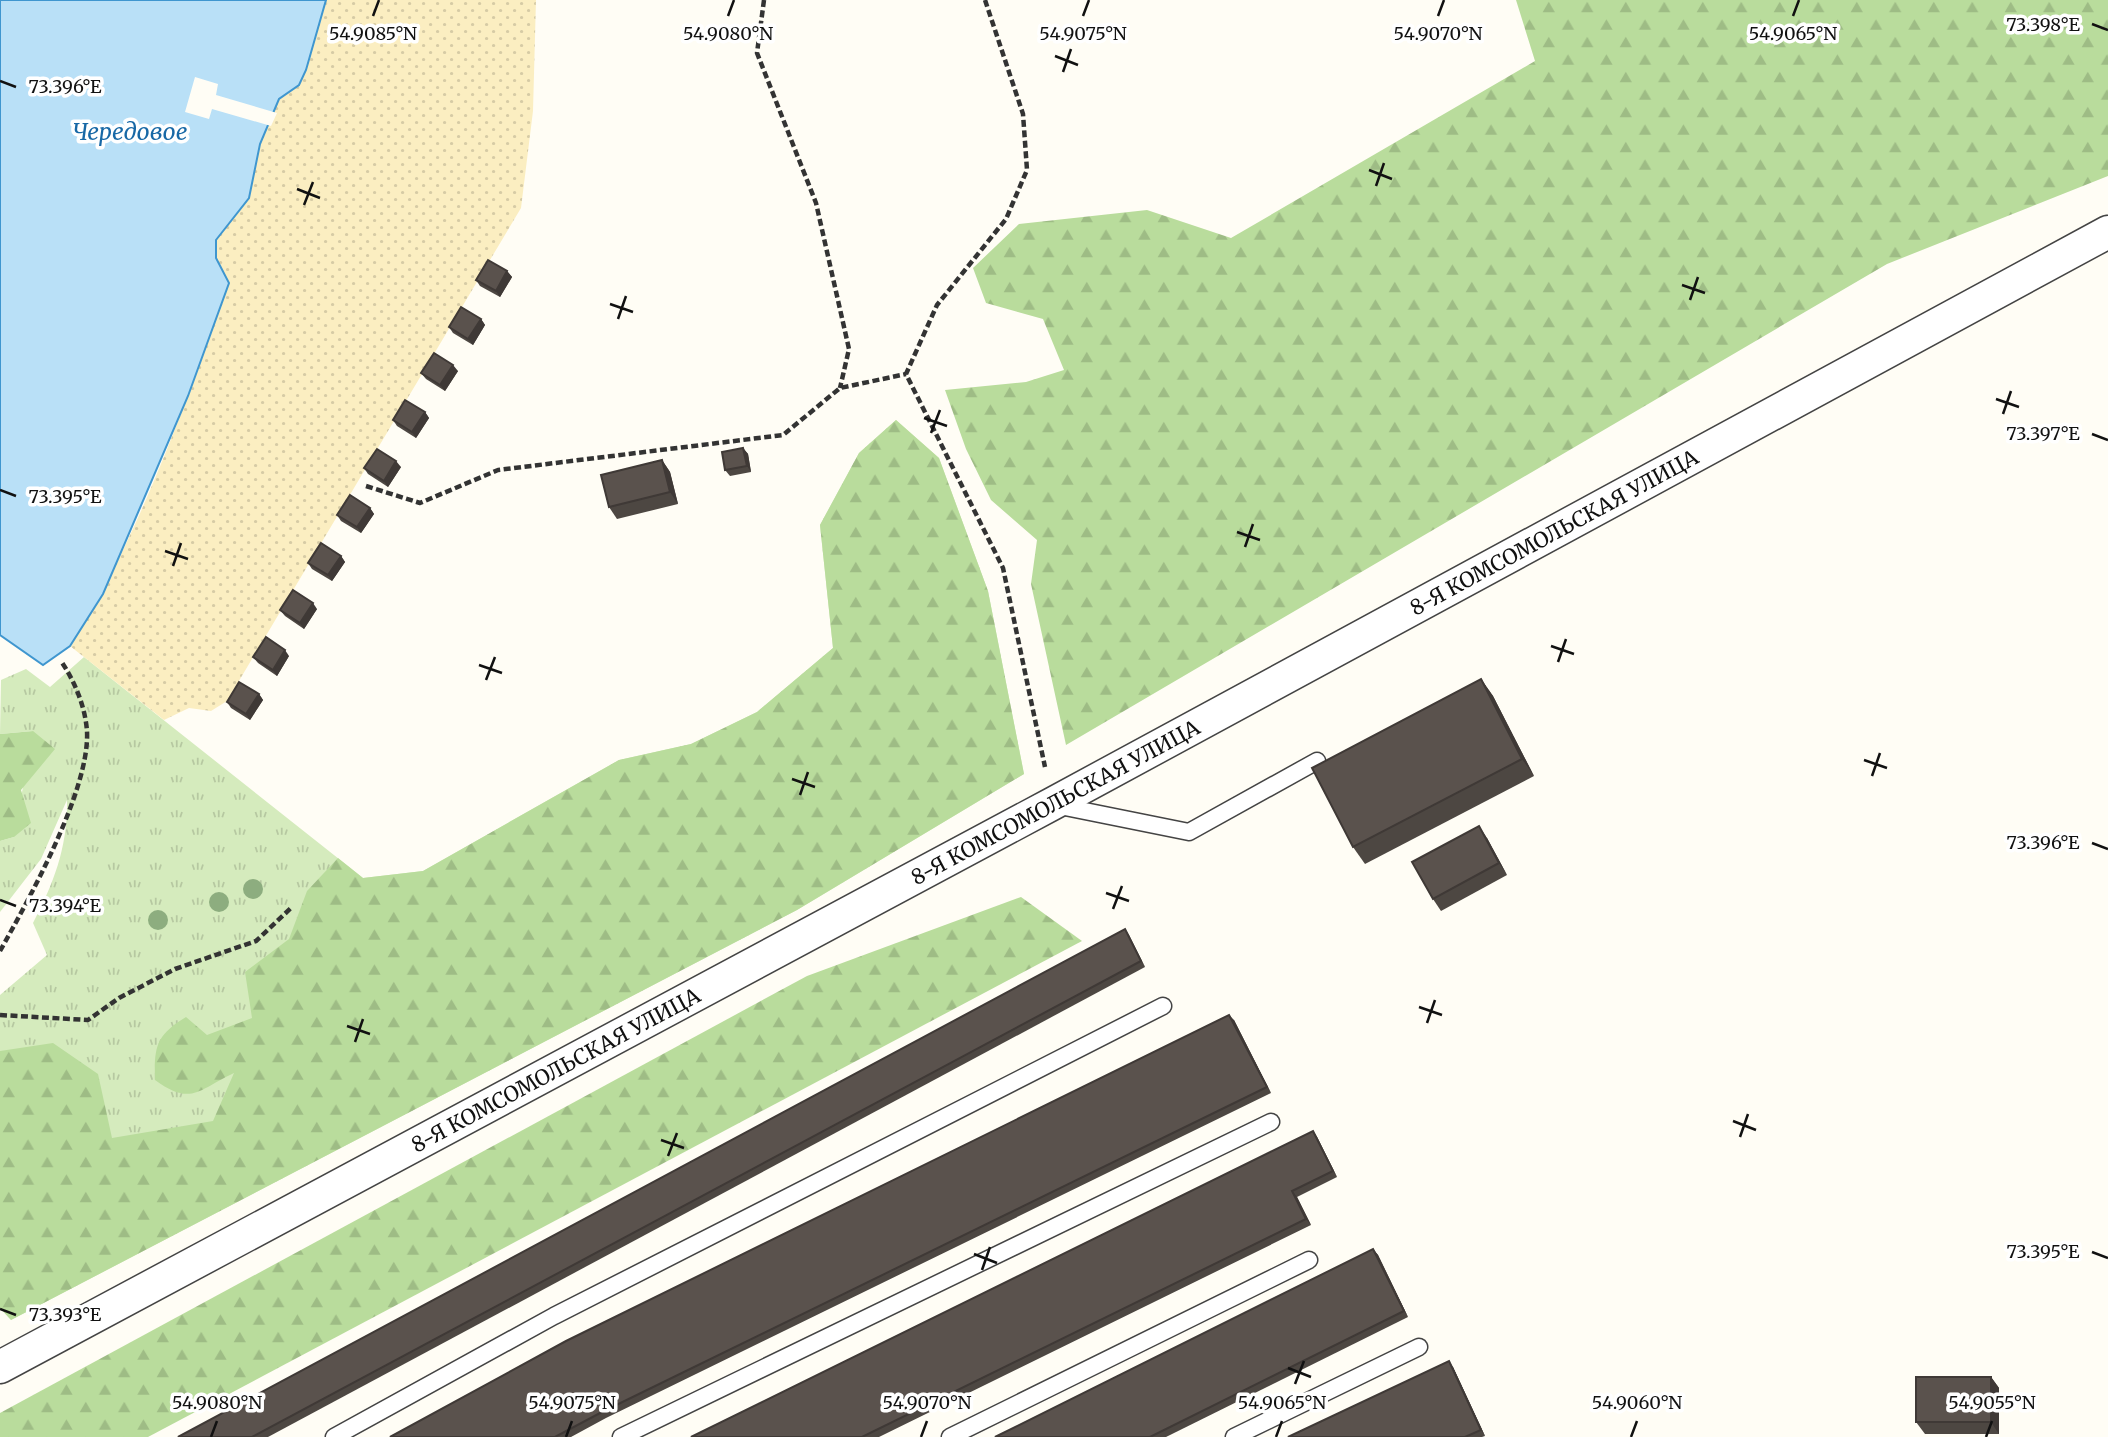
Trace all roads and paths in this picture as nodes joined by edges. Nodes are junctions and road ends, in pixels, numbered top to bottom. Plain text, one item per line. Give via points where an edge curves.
1 (764, 0) edge
2 (985, 0) edge
3 (2108, 232) edge
4 (906, 374) junction
5 (840, 387) junction
6 (366, 486) dead end
7 (61, 662) dead end
8 (1317, 761) dead end
9 (1052, 804) junction
10 (291, 908) dead end
11 (0, 951) edge
12 (1164, 1006) dead end
13 (0, 1015) edge
14 (1271, 1122) dead end
15 (1309, 1260) dead end
16 (1419, 1347) dead end
17 (0, 1367) edge
18 (334, 1437) edge
19 (621, 1437) edge
20 (950, 1437) edge
21 (1234, 1437) edge

1 - 5 path via 757,53 816,203 849,349
2 - 4 path via 1023,114 1027,170 1006,219 937,305
3 - 9 street, 8-Я КОМСОМОЛЬСКАЯ УЛИЦА
4 - 5 path
4 - 9 path via 1003,568
5 - 6 path via 783,435 498,470 420,503
7 - 11 path via 76,682 87,732 80,776 45,870
8 - 9 lane via 1189,832
9 - 17 street, 8-Я КОМСОМОЛЬСКАЯ УЛИЦА
10 - 13 path via 256,942 175,970 119,998 88,1020
12 - 18 lane via 554,1316
14 - 19 lane
15 - 20 lane
16 - 21 lane

